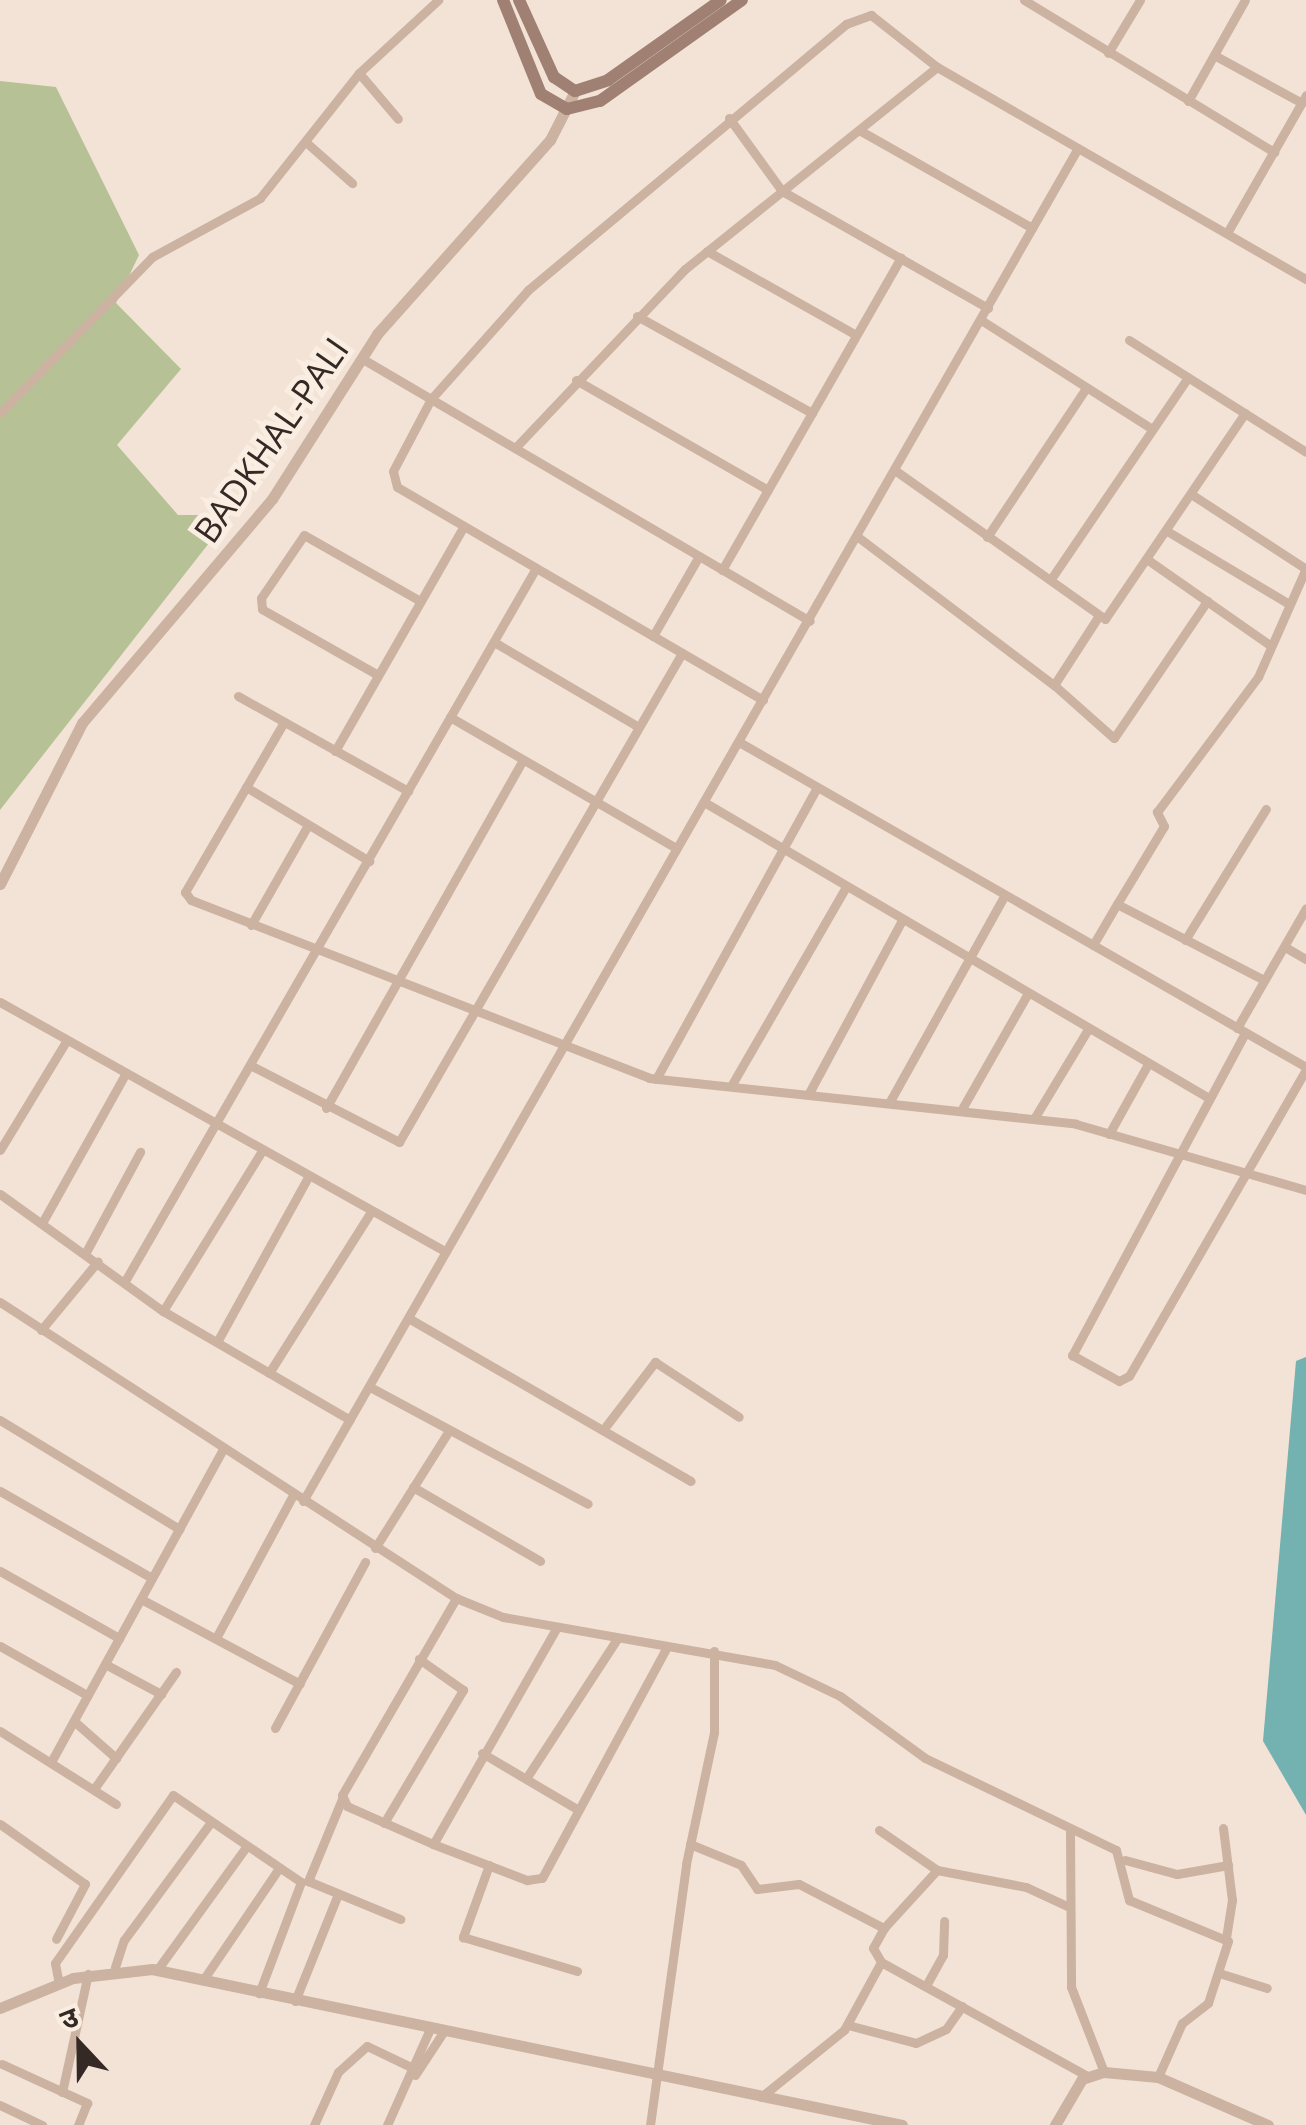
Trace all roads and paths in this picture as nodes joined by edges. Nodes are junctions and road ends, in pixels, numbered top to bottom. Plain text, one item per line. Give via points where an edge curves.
1 (438, 0) edge
2 (503, 0) edge
3 (519, 0) edge
4 (721, 0) edge
5 (742, 0) edge
6 (1024, 0) edge
7 (1050, 0) edge
8 (1140, 0) edge
9 (1245, 0) edge
10 (1040, 12) junction
11 (1108, 53) junction
12 (1214, 55) junction
13 (937, 68) junction
14 (359, 73) junction
15 (575, 91) junction
16 (1304, 99) edge
17 (1188, 100) junction
18 (568, 109) junction
19 (729, 118) junction
20 (398, 119) dead end
21 (859, 130) junction
22 (308, 144) junction
23 (1078, 148) junction
24 (1274, 152) junction
25 (352, 183) dead end
26 (782, 191) junction
27 (1032, 228) junction
28 (1227, 233) junction
29 (707, 251) junction
30 (900, 258) junction
31 (1306, 278) edge
32 (988, 308) junction
33 (637, 316) junction
34 (981, 320) junction
35 (856, 336) junction
36 (1129, 340) dead end
37 (362, 358) junction
38 (1188, 377) junction
39 (576, 380) junction
40 (1086, 388) junction
41 (432, 399) junction
42 (0, 413) edge
43 (812, 413) junction
44 (1245, 414) junction
45 (1152, 430) junction
46 (516, 448) junction
47 (1306, 452) edge
48 (896, 471) junction
49 (768, 490) junction
50 (1192, 494) junction
51 (464, 526) junction
52 (1167, 531) junction
53 (858, 537) junction
54 (987, 537) junction
55 (699, 556) junction
56 (1148, 560) junction
57 (536, 568) junction
58 (1306, 569) edge
59 (722, 570) junction
60 (1053, 576) junction
61 (1206, 601) junction
62 (420, 602) junction
63 (1290, 604) junction
64 (1098, 618) junction
65 (810, 621) junction
66 (652, 636) junction
67 (494, 642) junction
68 (1270, 645) junction
69 (682, 653) junction
70 (378, 675) junction
71 (1054, 685) junction
72 (238, 696) dead end
73 (764, 700) junction
74 (450, 718) junction
75 (284, 722) junction
76 (639, 728) junction
77 (739, 742) junction
78 (335, 751) junction
79 (523, 760) junction
80 (817, 787) junction
81 (246, 788) junction
82 (408, 791) junction
83 (596, 802) junction
84 (704, 802) junction
85 (1266, 809) dead end
86 (307, 827) junction
87 (676, 848) junction
88 (780, 853) junction
89 (368, 861) junction
90 (0, 884) edge
91 (844, 890) junction
92 (1005, 895) junction
93 (1117, 904) junction
94 (1306, 908) edge
95 (901, 922) junction
96 (250, 924) junction
97 (1185, 940) junction
98 (1093, 946) junction
99 (1284, 947) junction
100 (318, 950) junction
101 (1306, 959) edge
102 (968, 960) junction
103 (1264, 980) junction
104 (398, 984) junction
105 (1027, 994) junction
106 (0, 1002) edge
107 (473, 1009) junction
108 (1088, 1029) junction
109 (1241, 1030) junction
110 (67, 1040) junction
111 (559, 1042) junction
112 (1148, 1064) junction
113 (250, 1065) junction
114 (1306, 1068) edge
115 (126, 1073) junction
116 (656, 1079) junction
117 (731, 1086) junction
118 (808, 1093) junction
119 (1208, 1098) junction
120 (889, 1103) junction
121 (963, 1107) junction
122 (326, 1108) junction
123 (1035, 1118) junction
124 (215, 1124) junction
125 (1109, 1134) junction
126 (0, 1150) edge
127 (262, 1151) junction
128 (140, 1152) dead end
129 (1178, 1153) junction
130 (1246, 1172) junction
131 (308, 1177) junction
132 (1306, 1190) edge
133 (0, 1194) edge
134 (370, 1213) junction
135 (42, 1223) junction
136 (441, 1249) junction
137 (86, 1252) junction
138 (98, 1261) junction
139 (125, 1280) junction
140 (0, 1302) edge
141 (163, 1312) junction
142 (410, 1319) junction
143 (41, 1330) junction
144 (217, 1342) junction
145 (269, 1373) junction
146 (370, 1387) junction
147 (739, 1418) dead end
148 (350, 1420) junction
149 (4, 1422) edge
150 (606, 1426) junction
151 (448, 1432) junction
152 (0, 1437) edge
153 (222, 1452) junction
154 (691, 1481) dead end
155 (413, 1487) junction
156 (0, 1492) edge
157 (292, 1495) junction
158 (303, 1501) junction
159 (588, 1504) dead end
160 (180, 1529) junction
161 (375, 1548) junction
162 (540, 1561) dead end
163 (365, 1562) dead end
164 (0, 1572) edge
165 (152, 1578) junction
166 (456, 1598) junction
167 (141, 1599) junction
168 (557, 1627) junction
169 (119, 1638) junction
170 (216, 1638) junction
171 (616, 1638) junction
172 (0, 1646) edge
173 (667, 1647) junction
174 (714, 1651) junction
175 (420, 1659) junction
176 (105, 1664) junction
177 (176, 1672) dead end
178 (300, 1684) junction
179 (161, 1694) junction
180 (87, 1695) junction
181 (75, 1722) junction
182 (275, 1728) dead end
183 (0, 1730) edge
184 (482, 1752) junction
185 (116, 1758) junction
186 (51, 1762) junction
187 (527, 1777) junction
188 (94, 1789) junction
189 (342, 1799) junction
190 (116, 1804) dead end
191 (575, 1808) junction
192 (211, 1822) junction
193 (384, 1823) junction
194 (0, 1824) edge
195 (1222, 1828) dead end
196 (878, 1830) dead end
197 (1070, 1832) junction
198 (432, 1844) junction
199 (690, 1844) junction
200 (246, 1847) junction
201 (1125, 1860) junction
202 (488, 1865) junction
203 (1228, 1866) junction
204 (279, 1868) junction
205 (937, 1870) junction
206 (338, 1894) junction
207 (1068, 1906) junction
208 (400, 1920) dead end
209 (944, 1921) dead end
210 (884, 1928) junction
211 (1226, 1936) junction
212 (56, 1939) dead end
213 (880, 1962) junction
214 (115, 1968) junction
215 (157, 1970) junction
216 (576, 1971) dead end
217 (88, 1974) junction
218 (1219, 1974) junction
219 (203, 1980) junction
220 (928, 1982) junction
221 (59, 1984) junction
222 (1267, 1988) dead end
223 (259, 1993) junction
224 (295, 2001) junction
225 (962, 2006) junction
226 (0, 2008) edge
227 (848, 2025) junction
228 (435, 2033) junction
229 (2, 2064) edge
230 (415, 2072) junction
231 (1104, 2072) junction
232 (1086, 2075) junction
233 (1158, 2077) junction
234 (658, 2078) junction
235 (62, 2092) junction
236 (761, 2097) junction
237 (0, 2105) edge
238 (856, 2121) edge
239 (42, 2125) edge
240 (78, 2125) edge
241 (314, 2125) edge
242 (387, 2125) edge
243 (650, 2125) edge
244 (902, 2125) edge
245 (1055, 2125) edge
246 (1268, 2125) edge

1 - 14 street
2 - 18 main road via 540,94
3 - 15 main road via 554,77
4 - 15 main road via 608,80
5 - 18 main road via 600,102
6 - 10 street
7 - 10 street
8 - 11 street
9 - 12 street
10 - 11 street
11 - 17 street
12 - 16 street
12 - 17 street
13 - 19 street via 864,12
13 - 21 street
13 - 23 street
14 - 20 street
14 - 22 street
15 - 18 street, BADKHAL-PALI
16 - 24 street
17 - 24 street
18 - 37 street, BADKHAL-PALI
19 - 26 street
19 - 41 street via 528,290
21 - 26 street
21 - 27 street
22 - 25 street
22 - 42 street via 243,214 152,257
23 - 27 street
23 - 28 street
24 - 28 street
26 - 29 street
26 - 30 street
27 - 32 street
28 - 31 street
29 - 33 street
29 - 35 street
30 - 32 street
30 - 35 street
32 - 34 street
33 - 39 street
33 - 43 street
34 - 40 street
34 - 48 street
35 - 43 street
36 - 38 street
37 - 41 street
37 - 90 street, BADKHAL-PALI via 272,499 82,723
38 - 44 street
38 - 45 street
39 - 46 street
39 - 49 street
40 - 45 street
40 - 54 street
41 - 46 street
41 - 51 street via 393,471 398,487
43 - 49 street
44 - 47 street
44 - 50 street
45 - 60 street
46 - 55 street
48 - 53 street
48 - 54 street
49 - 59 street
50 - 52 street
50 - 58 street
51 - 57 street
51 - 62 street
52 - 56 street
52 - 63 street
53 - 65 street
53 - 71 street
54 - 60 street
55 - 59 street
55 - 66 street
56 - 61 street
56 - 64 street via 1109,616
57 - 66 street
57 - 67 street
58 - 63 street
59 - 65 street
60 - 64 street
61 - 68 street
61 - 71 street via 1114,738
62 - 70 street
62 - 70 street via 304,534 260,598 262,608
63 - 68 street
64 - 71 street
65 - 73 street
66 - 69 street
67 - 74 street
67 - 76 street
68 - 93 street via 1258,676 1157,812 1164,826
69 - 73 street
69 - 76 street
70 - 78 street
72 - 75 street
73 - 77 street
74 - 79 street
74 - 82 street
75 - 78 street
75 - 81 street
76 - 83 street
77 - 80 street
77 - 84 street
78 - 82 street
79 - 83 street
79 - 104 street
80 - 88 street
80 - 92 street
81 - 86 street
81 - 96 street via 185,892
82 - 89 street
83 - 87 street
83 - 107 street
84 - 87 street
84 - 88 street
85 - 97 street
86 - 89 street
86 - 96 street
87 - 111 street
88 - 91 street
88 - 116 street
89 - 100 street
91 - 95 street
91 - 117 street
92 - 98 street
92 - 102 street
93 - 97 street
93 - 98 street
94 - 99 street
95 - 102 street
95 - 118 street
96 - 100 street
97 - 103 street
98 - 109 street
99 - 101 street
99 - 103 street
100 - 104 street
100 - 113 street
102 - 105 street
102 - 120 street
103 - 109 street
104 - 107 street
104 - 122 street
105 - 108 street
105 - 121 street
106 - 110 street
107 - 111 street
107 - 122 street via 399,1142
108 - 112 street
108 - 123 street
109 - 114 street
109 - 119 street
110 - 115 street
110 - 126 street
111 - 116 street
111 - 136 street
112 - 119 street
112 - 125 street
113 - 122 street
113 - 124 street
114 - 130 street
115 - 124 street
115 - 135 street
116 - 117 street
117 - 118 street
118 - 120 street
119 - 129 street
120 - 121 street
121 - 123 street
123 - 125 street
124 - 127 street
124 - 139 street
125 - 129 street
127 - 131 street
127 - 141 street
128 - 137 street
129 - 130 street
129 - 130 street via 1070,1346 1119,1381
130 - 132 street
131 - 134 street
131 - 144 street
133 - 135 street
134 - 136 street
134 - 145 street
135 - 137 street
136 - 142 street
137 - 138 street
138 - 139 street
138 - 143 street
139 - 141 street
140 - 143 street
141 - 144 street
142 - 146 street
142 - 150 street
143 - 153 street
144 - 145 street
145 - 148 street
146 - 148 street
146 - 151 street
147 - 150 street via 655,1362
148 - 158 street
149 - 152 street
149 - 160 street
150 - 154 street
151 - 155 street
151 - 159 street
153 - 157 street
153 - 160 street
155 - 161 street
155 - 162 street
156 - 165 street
157 - 158 street
157 - 170 street
158 - 161 street
160 - 165 street
161 - 166 street
163 - 178 street
164 - 169 street
165 - 167 street
166 - 168 street
166 - 175 street
167 - 169 street
167 - 170 street
168 - 171 street
168 - 184 street
169 - 176 street
170 - 178 street
171 - 173 street
171 - 187 street
172 - 180 street
173 - 174 street
173 - 191 street
174 - 197 street via 840,1696 925,1758
174 - 199 street via 714,1732
175 - 189 street
175 - 193 street via 463,1690
176 - 179 street
176 - 180 street
177 - 179 street
178 - 182 street
179 - 185 street
180 - 181 street
181 - 185 street
181 - 186 street
183 - 186 street
184 - 187 street
184 - 198 street
185 - 188 street
186 - 188 street
187 - 191 street
188 - 190 street
189 - 193 street
189 - 206 street via 308,1881
191 - 202 street via 542,1878
192 - 200 street
192 - 214 street via 124,1940
192 - 221 street via 173,1796 56,1962
193 - 198 street
194 - 212 street via 85,1884
195 - 203 street
196 - 205 street
197 - 201 street
197 - 207 street
198 - 202 street
199 - 210 street via 740,1864 758,1889 800,1884
199 - 234 street
200 - 204 street
200 - 215 street
201 - 203 street via 1178,1874
201 - 211 street via 1129,1900
202 - 216 street via 464,1936
203 - 211 street
204 - 219 street
204 - 223 street via 302,1882
205 - 207 street via 1026,1887
205 - 210 street
206 - 208 street
206 - 224 street
207 - 231 street via 1072,1987
209 - 220 street via 943,1955
210 - 213 street via 874,1948
211 - 218 street
213 - 220 street
213 - 227 street
214 - 215 street
214 - 217 street
215 - 219 street
217 - 221 street
217 - 235 street
218 - 222 street
218 - 233 street
219 - 223 street
220 - 225 street
221 - 226 street
223 - 224 street
224 - 228 street
225 - 227 street via 946,2029 916,2043
225 - 232 street
227 - 236 street
228 - 230 street
228 - 234 street
229 - 235 street
230 - 241 street via 367,2046 338,2072
230 - 242 street
231 - 232 street
231 - 233 street
232 - 245 street
233 - 246 street
234 - 236 street
234 - 243 street
235 - 240 street via 87,2103
236 - 238 street
237 - 239 street
238 - 244 street

